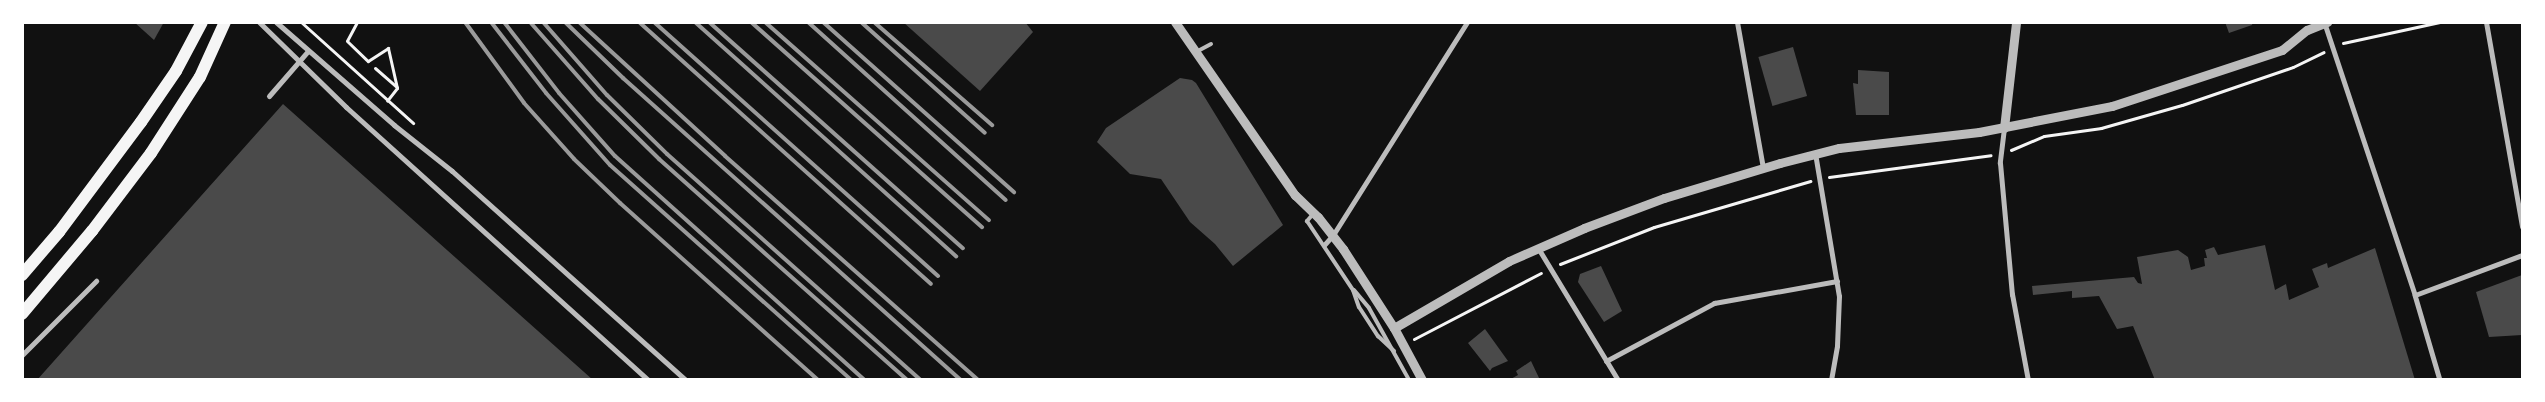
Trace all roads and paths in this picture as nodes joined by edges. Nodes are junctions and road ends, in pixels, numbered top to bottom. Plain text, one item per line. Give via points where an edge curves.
1 (202, 22) edge
2 (259, 22) edge
3 (276, 22) edge
4 (357, 22) edge
5 (1175, 22) edge
6 (1467, 22) edge
7 (1737, 22) edge
8 (2016, 22) edge
9 (2440, 22) edge
10 (2486, 22) edge
11 (2325, 23) edge
12 (223, 28) edge
13 (1211, 44) dead end
14 (2332, 47) junction
15 (308, 51) junction
16 (1196, 52) junction
17 (299, 61) junction
18 (375, 68) dead end
19 (397, 88) junction
20 (269, 96) dead end
21 (387, 101) dead end
22 (2004, 128) junction
23 (1815, 153) junction
24 (2001, 153) junction
25 (1763, 168) junction
26 (1820, 178) junction
27 (1314, 213) junction
28 (2522, 227) edge
29 (1333, 235) junction
30 (1324, 245) junction
31 (1538, 248) junction
32 (2522, 255) edge
33 (1550, 268) junction
34 (22, 275) edge
35 (1837, 280) junction
36 (96, 281) dead end
37 (1353, 290) junction
38 (2415, 295) junction
39 (22, 314) edge
40 (1394, 328) junction
41 (1384, 334) junction
42 (1404, 345) junction
43 (1394, 351) junction
44 (22, 355) edge
45 (1606, 361) junction
46 (648, 380) edge
47 (686, 380) edge
48 (1409, 380) edge
49 (1422, 380) edge
50 (1618, 380) edge
51 (1831, 380) edge
52 (2028, 380) edge
53 (2440, 380) edge

1 - 34 main road via 176,71 141,122 59,232
2 - 17 street
3 - 15 street
4 - 19 path via 347,41 368,61 388,48
5 - 16 street
6 - 29 street
7 - 25 street
8 - 22 street
9 - 14 path
10 - 28 street
11 - 14 street
11 - 22 street via 2307,30 2282,50 2141,97 2077,115
12 - 39 main road via 188,98 151,153 92,232
13 - 16 lane
14 - 24 path via 2293,67 2182,105 2101,128 2044,136
14 - 38 street
15 - 17 street
15 - 47 street via 459,177
16 - 27 street via 1295,195
17 - 20 street
17 - 46 street
18 - 19 path
19 - 21 path
22 - 23 street via 1863,144
22 - 24 street
23 - 25 street
23 - 26 street
24 - 26 path
24 - 52 street via 2013,303
25 - 31 street via 1637,208
26 - 33 path via 1654,227
26 - 35 street
27 - 29 street
27 - 30 lane via 1307,221
29 - 30 street
29 - 40 street
30 - 37 lane
31 - 33 street
31 - 40 street via 1467,284
32 - 38 street
33 - 42 path
33 - 45 street
35 - 45 street via 1714,302
35 - 51 street via 1839,326
36 - 44 street
37 - 41 lane via 1361,296
37 - 43 lane via 1359,307 1378,336
38 - 53 street
40 - 41 lane
40 - 42 street
41 - 43 lane
42 - 49 street
43 - 48 lane
45 - 50 street

